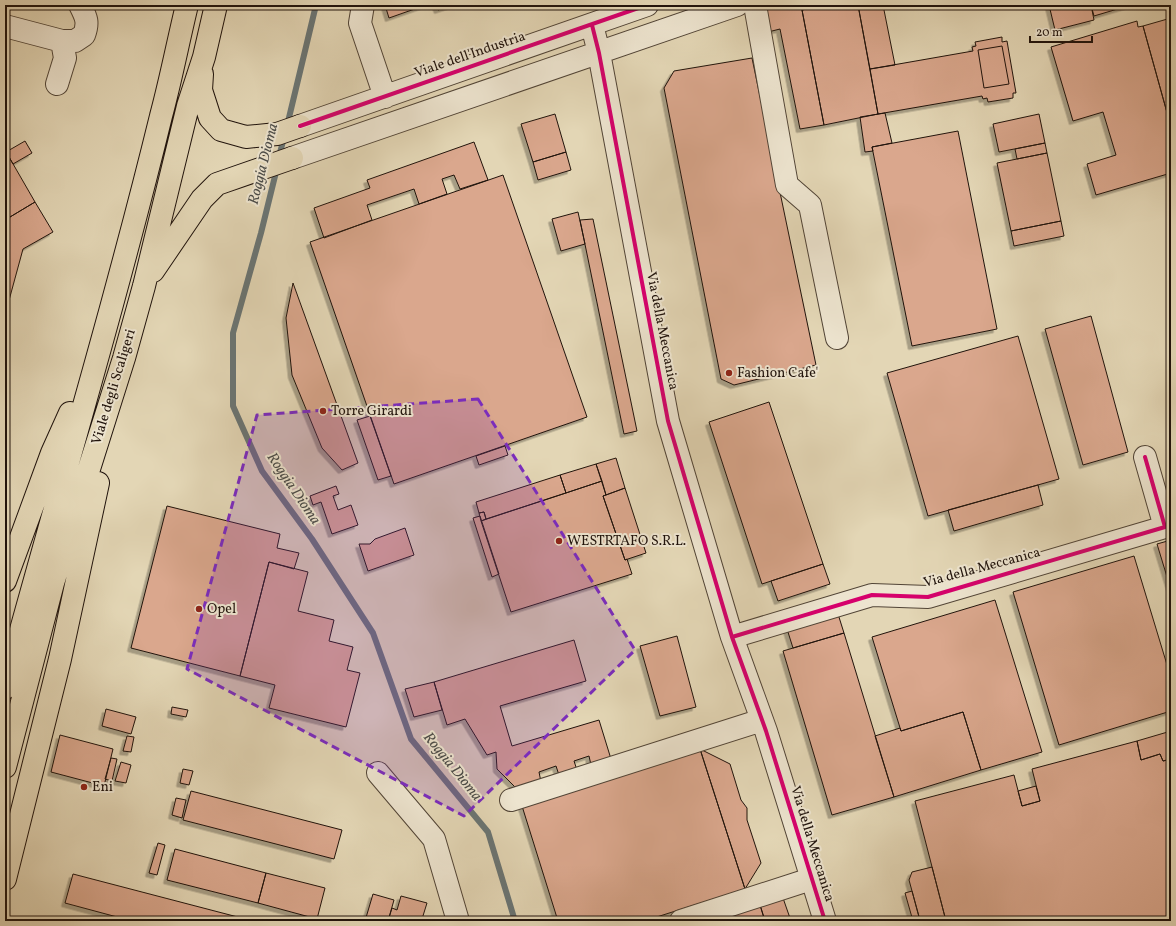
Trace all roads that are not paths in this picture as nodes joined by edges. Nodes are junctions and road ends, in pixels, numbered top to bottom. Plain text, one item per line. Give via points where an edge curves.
1 (80, 5) edge
2 (187, 5) edge
3 (216, 5) edge
4 (363, 5) edge
5 (648, 5) edge
6 (737, 5) edge
7 (755, 5) edge
8 (592, 25) junction
9 (5, 26) edge
10 (62, 41) junction
11 (599, 53) junction
12 (204, 57) junction
13 (57, 84) dead end
14 (385, 97) junction
15 (300, 126) joint
16 (292, 158) joint
17 (144, 286) junction
18 (836, 338) dead end
19 (99, 352) junction
20 (124, 358) junction
21 (1145, 457) dead end
22 (5, 581) edge
23 (732, 637) junction
24 (5, 688) edge
25 (762, 720) junction
26 (5, 767) edge
27 (378, 773) dead end
28 (511, 800) dead end
29 (5, 879) edge
30 (811, 879) junction
31 (458, 921) edge
32 (681, 921) edge
33 (824, 921) edge

1 - 10 street via 87,18 84,35 75,41
2 - 19 highway, Viale degli Scaligeri via 162,115
3 - 12 highway, Viale degli Scaligeri
4 - 14 street via 360,23
5 - 8 street, Viale dell'Industria
6 - 11 street
7 - 18 street via 787,185 810,206
8 - 11 street, Via della Meccanica
8 - 14 street, Viale dell'Industria
9 - 10 street
10 - 13 street via 65,58
11 - 16 street
11 - 23 street, Via della Meccanica via 668,421
12 - 15 highway via 201,90 210,118 221,130 246,137 277,134
12 - 17 highway, Viale degli Scaligeri via 188,106
14 - 15 street, Viale dell'Industria
16 - 17 highway via 217,184 202,199
17 - 20 highway, Viale degli Scaligeri
19 - 22 highway via 52,453
19 - 24 highway, Viale degli Scaligeri
20 - 26 highway, Viale degli Scaligeri via 53,583
20 - 29 highway via 60,659
21 - 23 street, Via della Meccanica via 1165,527 928,597 872,595
23 - 25 street, Via della Meccanica
25 - 28 street
25 - 30 street, Via della Meccanica
27 - 31 street via 434,839
30 - 32 street, Via della Meccanica
30 - 33 street, Via della Meccanica

